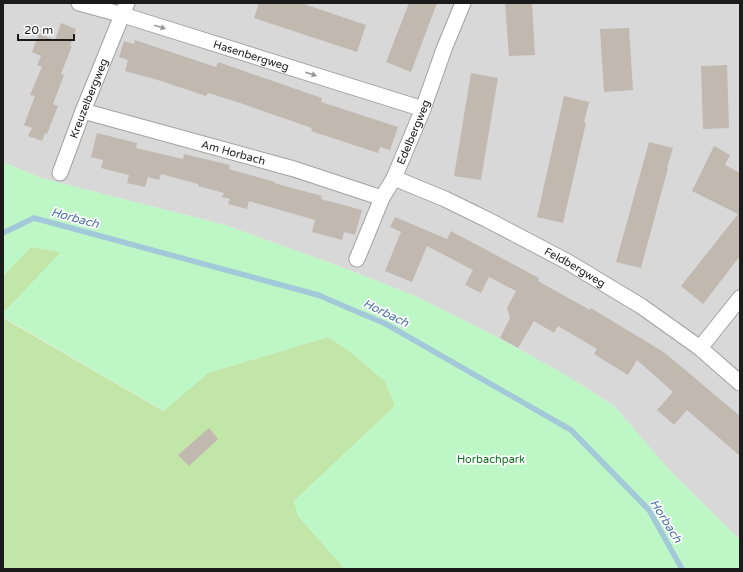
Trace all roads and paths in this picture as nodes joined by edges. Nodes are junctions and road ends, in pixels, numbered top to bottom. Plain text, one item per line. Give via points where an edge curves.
1 (79, 3) edge
2 (463, 3) edge
3 (125, 9) edge
4 (423, 109) junction
5 (83, 111) junction
6 (60, 173) dead end
7 (394, 178) junction
8 (382, 198) junction
9 (357, 259) dead end
10 (740, 298) edge
11 (700, 348) junction
12 (740, 383) edge

1 - 3 street, Hasenbergweg
2 - 4 street, Edelbergweg
3 -> 4 street, Hasenbergweg
3 - 5 street, Kreuzelbergweg
4 - 7 street, Edelbergweg
5 - 6 street, Kreuzelbergweg
5 - 8 street, Am Horbach via 294,169
7 - 8 street, Edelbergweg
7 - 11 street, Feldbergweg via 488,220 568,262 641,306
8 - 9 street, Edelbergweg
10 - 11 street
11 - 12 street, Feldbergweg

